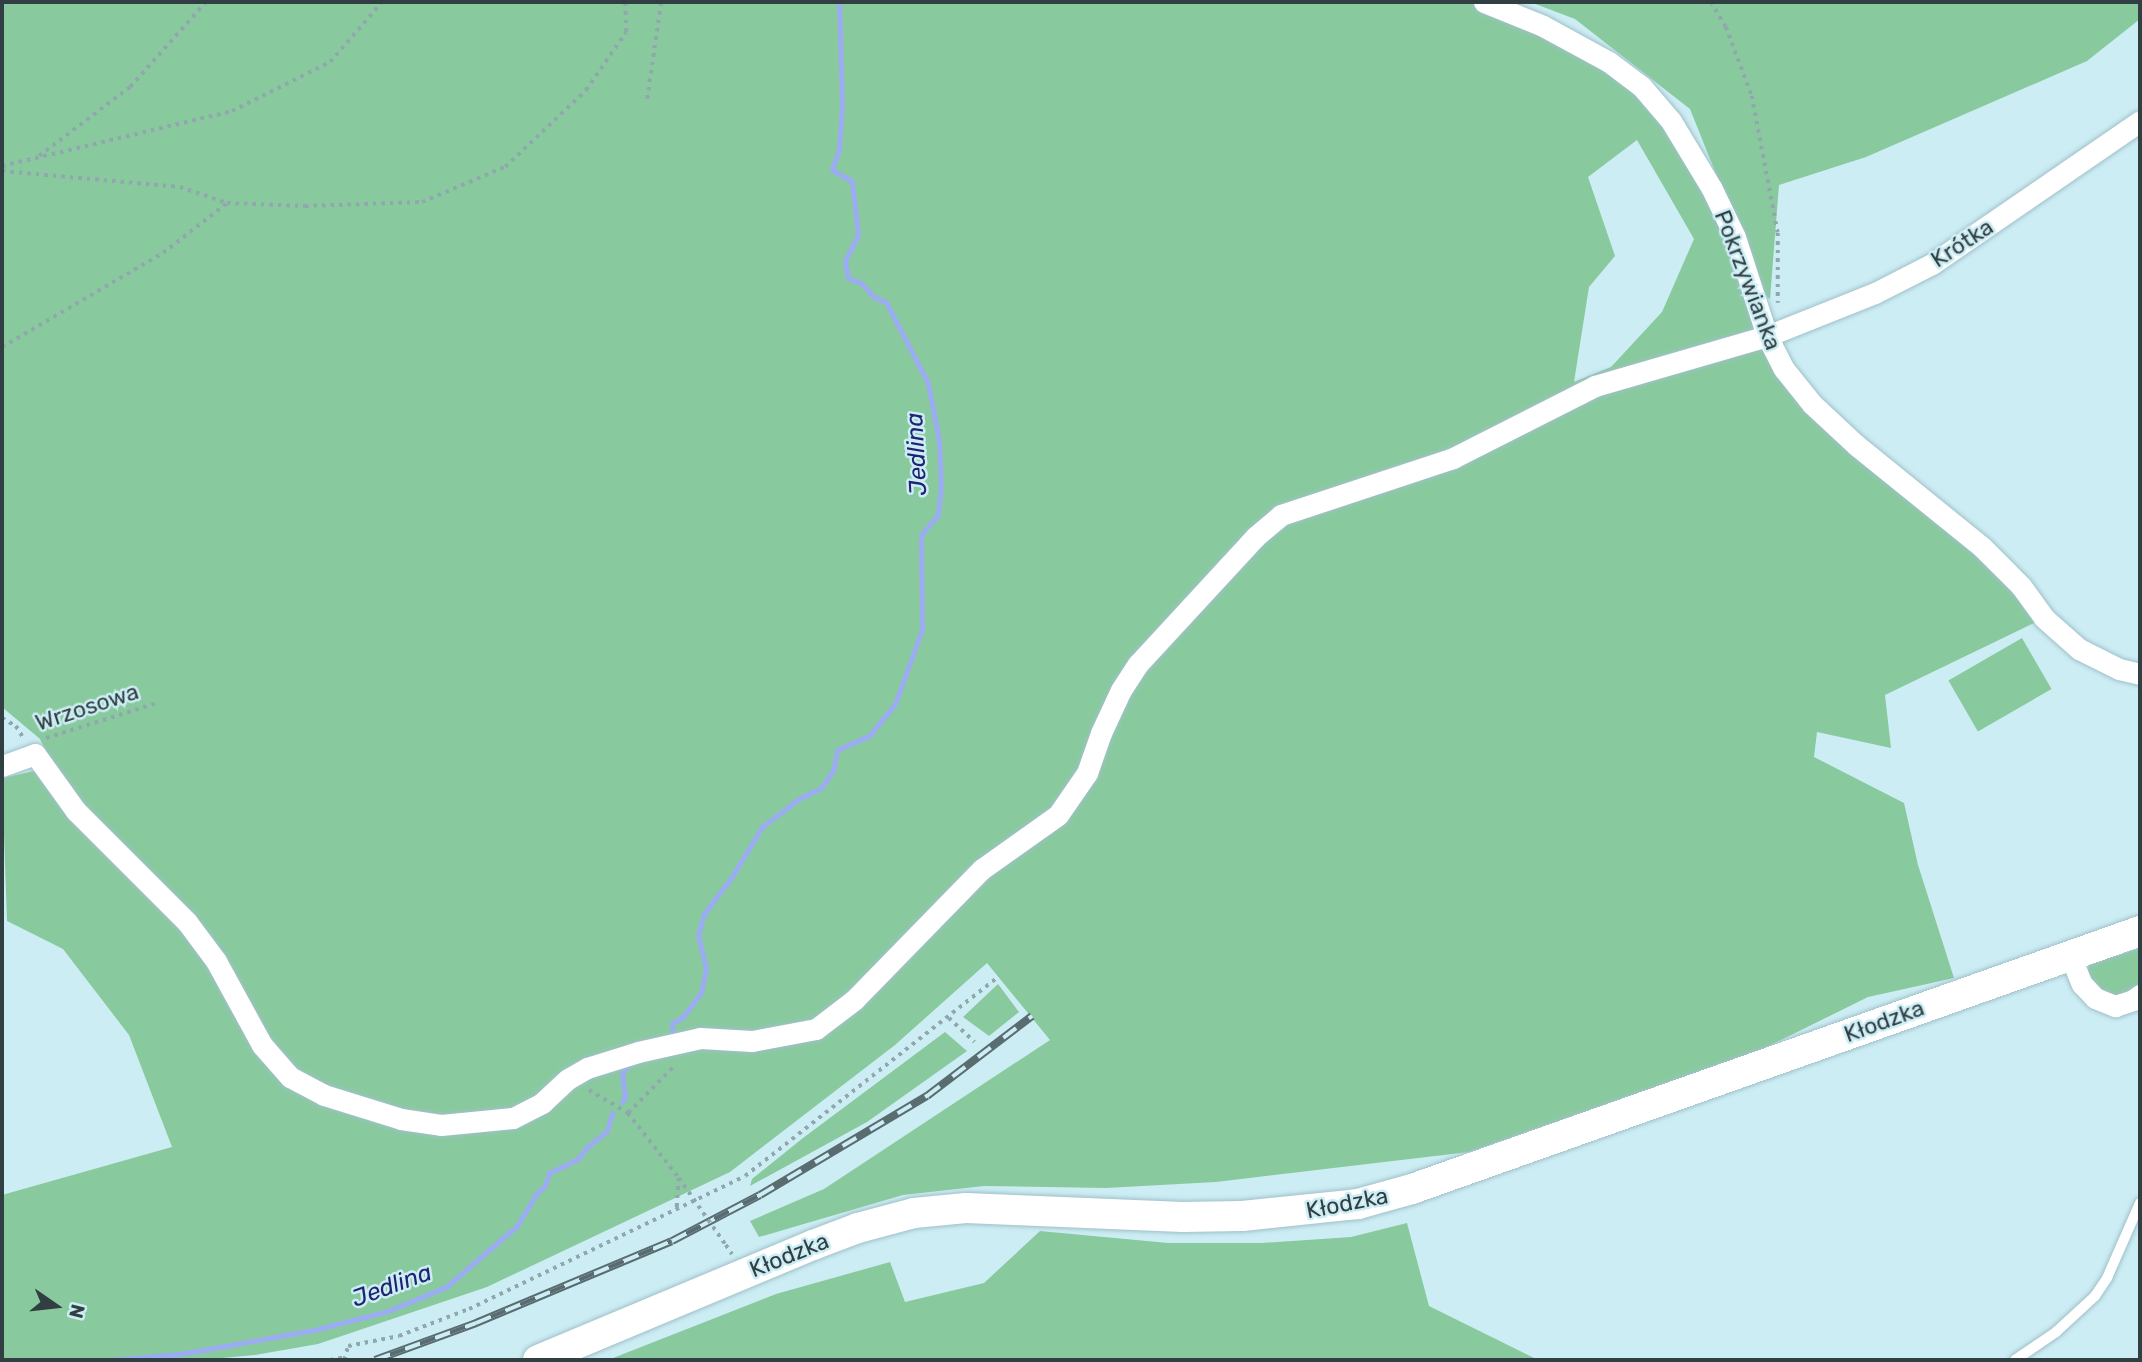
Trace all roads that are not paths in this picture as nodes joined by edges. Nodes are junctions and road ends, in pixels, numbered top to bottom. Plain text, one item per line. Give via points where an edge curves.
1 (1484, 2) edge
2 (2140, 121) edge
3 (1768, 336) junction
4 (2140, 674) edge
5 (2, 766) edge
6 (2140, 931) edge
7 (2070, 955) junction
8 (2140, 995) edge
9 (2140, 1203) edge
10 (538, 1360) edge
11 (2015, 1360) edge

1 - 3 street, Pokrzywianka via 1543,26 1609,62 1642,87 1671,121 1735,237
2 - 3 street, Krótka via 1932,264 1875,293
3 - 4 street, Pokrzywianka via 1784,369 1812,404 1856,446 1982,547 2021,586 2043,618 2079,649
3 - 5 street, Krótka via 1595,386 1453,458 1281,515 1255,537 1138,664 1116,701 1087,773 1058,815 982,869 854,1000 816,1029 782,1038 700,1038 587,1068 542,1103 513,1118 442,1125 401,1119 324,1094 290,1077 262,1045 216,961 187,922 76,811 31,749
6 - 7 main road, Kłodzka
7 - 8 street via 2082,984 2095,998 2115,1006
7 - 10 main road, Kłodzka via 1412,1189 1358,1204 1242,1216 987,1209 914,1213 813,1245
9 - 11 lane via 2095,1296 2056,1332

